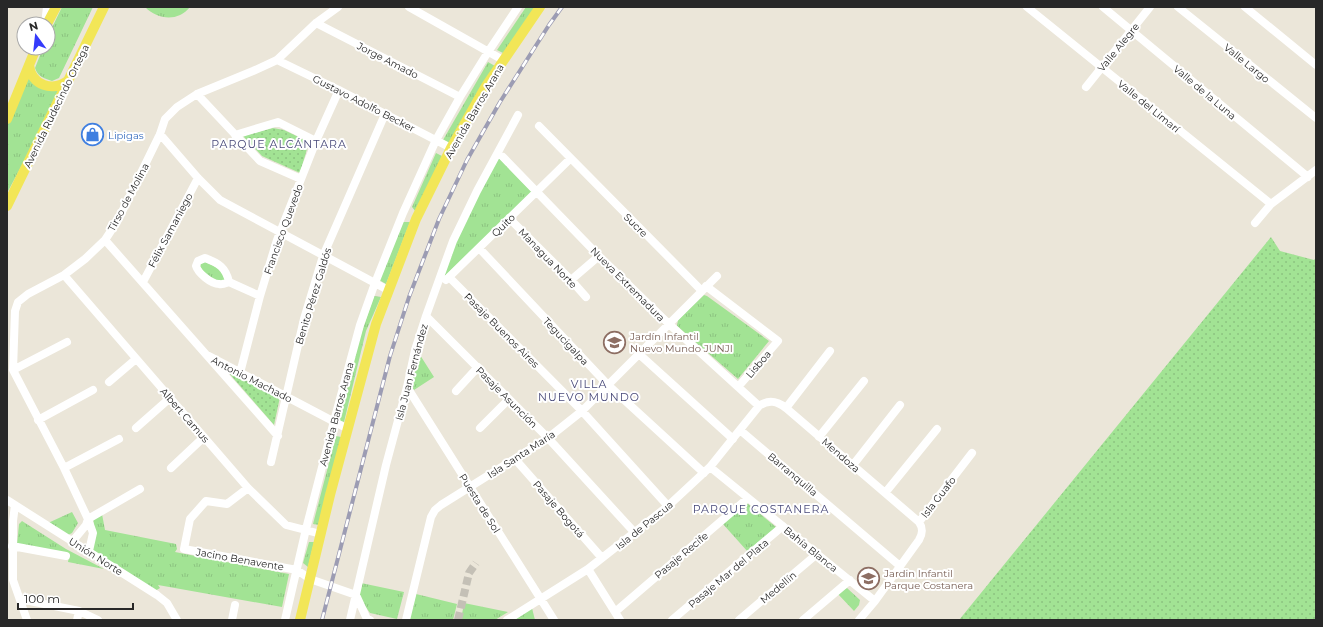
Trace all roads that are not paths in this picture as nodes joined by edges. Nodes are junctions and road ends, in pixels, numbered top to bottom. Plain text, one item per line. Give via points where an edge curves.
1 (56, 7) edge
2 (104, 7) edge
3 (338, 7) edge
4 (409, 7) edge
5 (540, 7) edge
6 (1027, 7) edge
7 (1103, 7) edge
8 (1150, 7) edge
9 (1178, 7) edge
10 (1245, 7) edge
11 (516, 8) edge
12 (51, 16) edge
13 (316, 23) junction
14 (1132, 30) junction
15 (488, 52) junction
16 (33, 56) edge
17 (277, 60) junction
18 (503, 60) junction
19 (29, 65) junction
20 (1316, 66) edge
21 (1101, 67) junction
22 (69, 80) junction
23 (1086, 87) dead end
24 (339, 90) junction
25 (197, 94) junction
26 (460, 97) junction
27 (386, 114) junction
28 (518, 115) dead end
29 (1316, 118) edge
30 (7, 120) edge
31 (539, 126) dead end
32 (160, 134) junction
33 (235, 134) junction
34 (316, 140) junction
35 (436, 140) junction
36 (451, 148) junction
37 (503, 157) dead end
38 (570, 159) junction
39 (1316, 170) edge
40 (1308, 176) junction
41 (198, 178) junction
42 (301, 179) junction
43 (537, 192) junction
44 (1271, 204) junction
45 (7, 206) edge
46 (403, 213) junction
47 (509, 218) junction
48 (416, 219) junction
49 (1255, 223) dead end
50 (281, 232) junction
51 (105, 240) junction
52 (479, 248) junction
53 (324, 256) junction
54 (599, 256) junction
55 (64, 276) junction
56 (449, 276) junction
57 (717, 276) dead end
58 (571, 280) junction
59 (143, 282) junction
60 (230, 282) dead end
61 (375, 283) junction
62 (704, 289) junction
63 (388, 290) junction
64 (436, 290) junction
65 (260, 296) junction
66 (586, 298) dead end
67 (426, 316) junction
68 (669, 324) junction
69 (778, 340) joint
70 (67, 342) dead end
71 (830, 351) dead end
72 (205, 354) junction
73 (639, 354) junction
74 (136, 359) junction
75 (478, 367) junction
76 (13, 370) junction
77 (240, 373) junction
78 (864, 381) dead end
79 (109, 382) dead end
80 (608, 385) junction
81 (407, 387) junction
82 (738, 387) junction
83 (93, 390) dead end
84 (456, 390) dead end
85 (286, 397) junction
86 (170, 398) junction
87 (509, 399) junction
88 (900, 405) dead end
89 (759, 406) junction
90 (786, 408) junction
91 (582, 411) junction
92 (38, 420) junction
93 (334, 421) junction
94 (136, 428) dead end
95 (480, 428) dead end
96 (348, 429) junction
97 (937, 429) dead end
98 (740, 430) junction
99 (278, 436) junction
100 (820, 436) junction
101 (204, 437) junction
102 (548, 438) junction
103 (118, 439) dead end
104 (733, 439) junction
105 (972, 453) dead end
106 (515, 459) junction
107 (271, 462) dead end
108 (852, 465) junction
109 (64, 468) junction
110 (171, 468) dead end
111 (707, 470) junction
112 (470, 486) junction
113 (248, 488) junction
114 (140, 489) dead end
115 (885, 493) junction
116 (748, 498) junction
117 (7, 500) edge
118 (15, 505) junction
119 (668, 506) junction
120 (88, 519) junction
121 (919, 522) junction
122 (783, 526) junction
123 (306, 529) junction
124 (635, 533) junction
125 (321, 534) junction
126 (72, 542) junction
127 (12, 546) junction
128 (89, 551) junction
129 (817, 554) junction
130 (66, 556) dead end
131 (602, 558) junction
132 (900, 566) junction
133 (588, 569) junction
134 (296, 570) junction
135 (310, 579) junction
136 (850, 580) junction
137 (356, 595) junction
138 (20, 599) junction
139 (540, 599) junction
140 (875, 601) junction
141 (235, 605) dead end
142 (79, 611) junction
143 (615, 612) junction
144 (27, 620) edge
145 (77, 620) edge
146 (98, 620) edge
147 (177, 620) edge
148 (232, 620) edge
149 (285, 620) edge
150 (300, 620) edge
151 (350, 620) edge
152 (370, 620) edge
153 (406, 620) edge
154 (507, 620) edge
155 (554, 620) edge
156 (620, 620) edge
157 (672, 620) edge
158 (739, 620) edge
159 (803, 620) edge
160 (859, 620) edge

1 - 12 main road
2 - 22 main road, Avenida Rudecindo Ortega
3 - 13 street, Tirso de Molina
4 - 15 street
5 - 18 main road, Avenida Barros Arana
6 - 21 street, Valle del Limarí
7 - 14 street, Valle de la Luna
8 - 14 street, Valle Alegre
9 - 29 street, Valle Largo
10 - 20 street
11 - 15 street, Avenida Barros Arana
13 - 17 street, Tirso de Molina
13 - 26 street, Jorge Amado
14 - 21 street, Valle Alegre
14 - 40 street, Valle de la Luna
15 - 18 street
15 - 26 street, Avenida Barros Arana
16 - 19 main road
17 - 24 street, Gustavo Adolfo Becker
17 - 25 street, Tirso de Molina
18 - 36 main road, Avenida Barros Arana
19 - 22 main road via 29,70 37,82 46,86 56,87
19 - 30 main road
21 - 23 street, Valle Alegre
21 - 44 street, Valle del Limarí
22 - 45 main road, Avenida Rudecindo Ortega
24 - 27 street, Gustavo Adolfo Becker
24 - 34 street, Francisco Quevedo
25 - 32 street, Tirso de Molina via 177,107 166,120
25 - 33 street
26 - 35 street, Avenida Barros Arana
27 - 35 street, Gustavo Adolfo Becker
27 - 53 street, Benito Pérez Galdós
28 - 64 street, Isla Juan Fernández via 453,241
31 - 38 street, Sucre
32 - 41 street
32 - 51 street, Tirso de Molina via 118,220
33 - 34 street via 278,122
33 - 42 street via 260,161
34 - 42 street, Francisco Quevedo
35 - 36 street, Gustavo Adolfo Becker
35 - 46 street, Avenida Barros Arana
36 - 48 main road, Avenida Barros Arana
37 - 43 street, Nueva Extremadura
38 - 43 street, Quito
38 - 62 street, Sucre
39 - 40 street
40 - 44 street
41 - 50 street via 220,200
41 - 59 street, Félix Samaniego
42 - 50 street, Francisco Quevedo
43 - 47 street, Quito
43 - 54 street, Nueva Extremadura
44 - 49 street
46 - 48 street
46 - 61 street, Avenida Barros Arana
47 - 52 street, Quito
47 - 58 street, Managua Norte
48 - 63 main road, Avenida Barros Arana
50 - 53 street
50 - 65 street, Francisco Quevedo
51 - 55 street, Tirso de Molina
51 - 59 street, Antonio Machado
52 - 56 street, Quito
52 - 80 street, Tegucigalpa
53 - 61 street
53 - 85 street, Benito Pérez Galdós via 304,319
54 - 58 street
54 - 68 street, Nueva Extremadura
55 - 74 street, Albert Camus
55 - 76 street, Tirso de Molina via 28,294 18,302 15,311
56 - 64 street, Quito
56 - 91 street, Pasaje Buenos Aires
57 - 62 street, Isla Santa María
58 - 66 street, Managua Norte
59 - 72 street, Antonio Machado
60 - 65 street
61 - 63 street
61 - 93 street, Avenida Barros Arana via 360,324
62 - 68 street, Isla Santa María
62 - 69 street, Sucre
63 - 96 main road, Avenida Barros Arana via 376,324
64 - 67 street, Isla Juan Fernández
65 - 77 street, Francisco Quevedo
67 - 75 street, Pasaje Asunción
67 - 81 street, Isla Juan Fernández
68 - 73 street, Isla Santa María
68 - 82 street, Nueva Extremadura
69 - 82 street, Lisboa
70 - 76 street
71 - 90 street
72 - 77 street, Antonio Machado
72 - 99 street
73 - 80 street, Isla Santa María
73 - 104 street
74 - 79 street
74 - 86 street, Albert Camus
75 - 84 street
75 - 87 street, Pasaje Asunción
76 - 92 street, Tirso de Molina
77 - 85 street, Antonio Machado
78 - 100 street
80 - 91 street, Isla Santa María
80 - 111 street, Tegucigalpa via 657,430
81 - 112 street, Puesta de Sol
81 - 137 street, Isla Juan Fernández
82 - 89 street, Nueva Extremadura
83 - 92 street
85 - 93 street, Antonio Machado
85 - 99 street, Benito Pérez Galdós
86 - 94 street
86 - 101 street, Albert Camus
87 - 95 street
87 - 102 street, Pasaje Asunción
88 - 108 street
89 - 90 street, Mendoza via 766,402 774,402
89 - 98 street, Isla de Pascua
90 - 100 street, Mendoza
91 - 102 street, Isla Santa María
91 - 119 street, Pasaje Buenos Aires
92 - 109 street, Tirso de Molina
93 - 96 street, Antonio Machado
93 - 123 street, Avenida Barros Arana
96 - 125 main road, Avenida Barros Arana
97 - 115 street
98 - 104 street, Isla de Pascua
98 - 132 street, Barranquilla
99 - 107 street, Benito Pérez Galdós
100 - 108 street, Mendoza
101 - 110 street
101 - 113 street, Albert Camus
102 - 106 street, Isla Santa María
102 - 124 street, Pasaje Asunción
103 - 109 street
104 - 111 street, Isla de Pascua
105 - 121 street, Isla Guafo
106 - 112 street, Isla Santa María
106 - 131 street, Pasaje Bogotá
108 - 115 street, Mendoza
109 - 120 street, Tirso de Molina
111 - 116 street, Bahía Blanca
111 - 119 street, Isla de Pascua
112 - 139 street, Puesta de Sol
112 - 153 street, Isla Santa María via 433,513
113 - 123 street, Albert Camus via 286,525
113 - 134 street, Jacino Benavente via 227,504 206,501 190,519 184,549
114 - 120 street
115 - 121 street, Mendoza
116 - 122 street, Bahía Blanca
116 - 143 street, Pasaje Recife
117 - 118 street, Unión Norte
118 - 126 street, Unión Norte
118 - 127 street
119 - 124 street, Isla de Pascua
120 - 126 street
120 - 128 street, Tirso de Molina via 93,533
121 - 132 street, Isla Guafo via 922,529 921,537
122 - 129 street, Bahía Blanca
122 - 157 street, Pasaje Mar del Plata
123 - 125 street, Albert Camus
123 - 134 street, Avenida Barros Arana
124 - 131 street, Isla de Pascua
125 - 135 main road, Avenida Barros Arana
126 - 128 street, Unión Norte
127 - 130 street
127 - 138 street via 13,580
128 - 147 street, Unión Norte via 157,595 168,604
129 - 136 street, Bahía Blanca
129 - 158 street, Medellín
131 - 133 street, Isla de Pascua
132 - 140 street, Isla Guafo
133 - 139 street, Isla de Pascua
133 - 143 street
134 - 135 street
134 - 149 street, Avenida Barros Arana
135 - 137 street
135 - 150 main road, Avenida Barros Arana
136 - 140 street, Bahía Blanca
136 - 159 street
137 - 151 street, Isla Juan Fernández
137 - 152 street via 367,620
138 - 142 street
138 - 144 street
139 - 154 street, Isla de Pascua
139 - 155 street, Puesta de Sol
140 - 160 street, Isla Guafo
141 - 148 street
142 - 145 street
142 - 146 street
143 - 156 street

